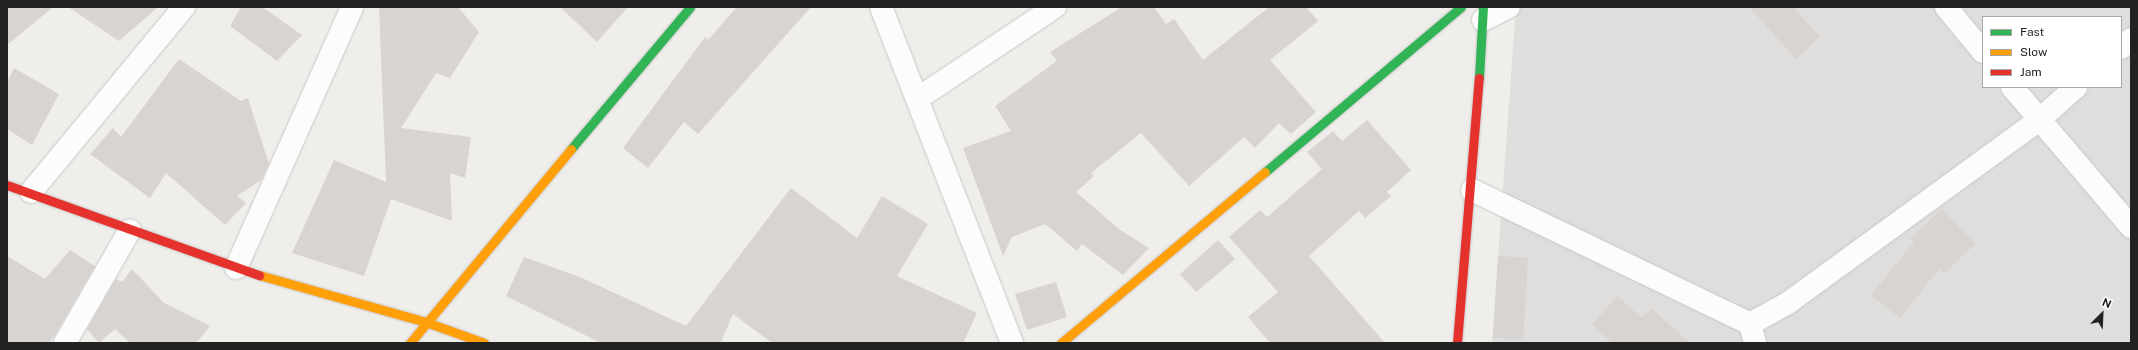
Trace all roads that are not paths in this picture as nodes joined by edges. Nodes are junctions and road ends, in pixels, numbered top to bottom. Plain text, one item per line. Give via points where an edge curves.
1 (184, 7) edge
2 (352, 7) edge
3 (690, 7) edge
4 (881, 7) edge
5 (1055, 7) edge
6 (1461, 7) edge
7 (1509, 7) edge
8 (1946, 7) edge
9 (1483, 14) edge
10 (2131, 39) edge
11 (2122, 47) edge
12 (1982, 51) edge
13 (2013, 88) edge
14 (2075, 88) edge
15 (917, 99) junction
16 (2039, 120) junction
17 (7, 184) edge
18 (1472, 190) junction
19 (31, 192) junction
20 (2131, 227) edge
21 (130, 230) junction
22 (236, 268) junction
23 (426, 322) junction
24 (1753, 333) edge
25 (1455, 342) edge
26 (65, 343) edge
27 (410, 343) edge
28 (484, 343) edge
29 (1012, 343) edge
30 (1061, 343) edge

1 - 19 street
2 - 22 street
3 - 23 street
4 - 15 street
5 - 15 street
6 - 30 street
7 - 9 street
8 - 12 street
9 - 18 street
10 - 11 street
13 - 16 street
14 - 16 street
15 - 29 street
16 - 20 street
16 - 24 street via 1788,303
17 - 19 street
18 - 24 street
18 - 25 street
19 - 21 street
21 - 22 street
21 - 26 street
22 - 23 street
23 - 27 street
23 - 28 street

